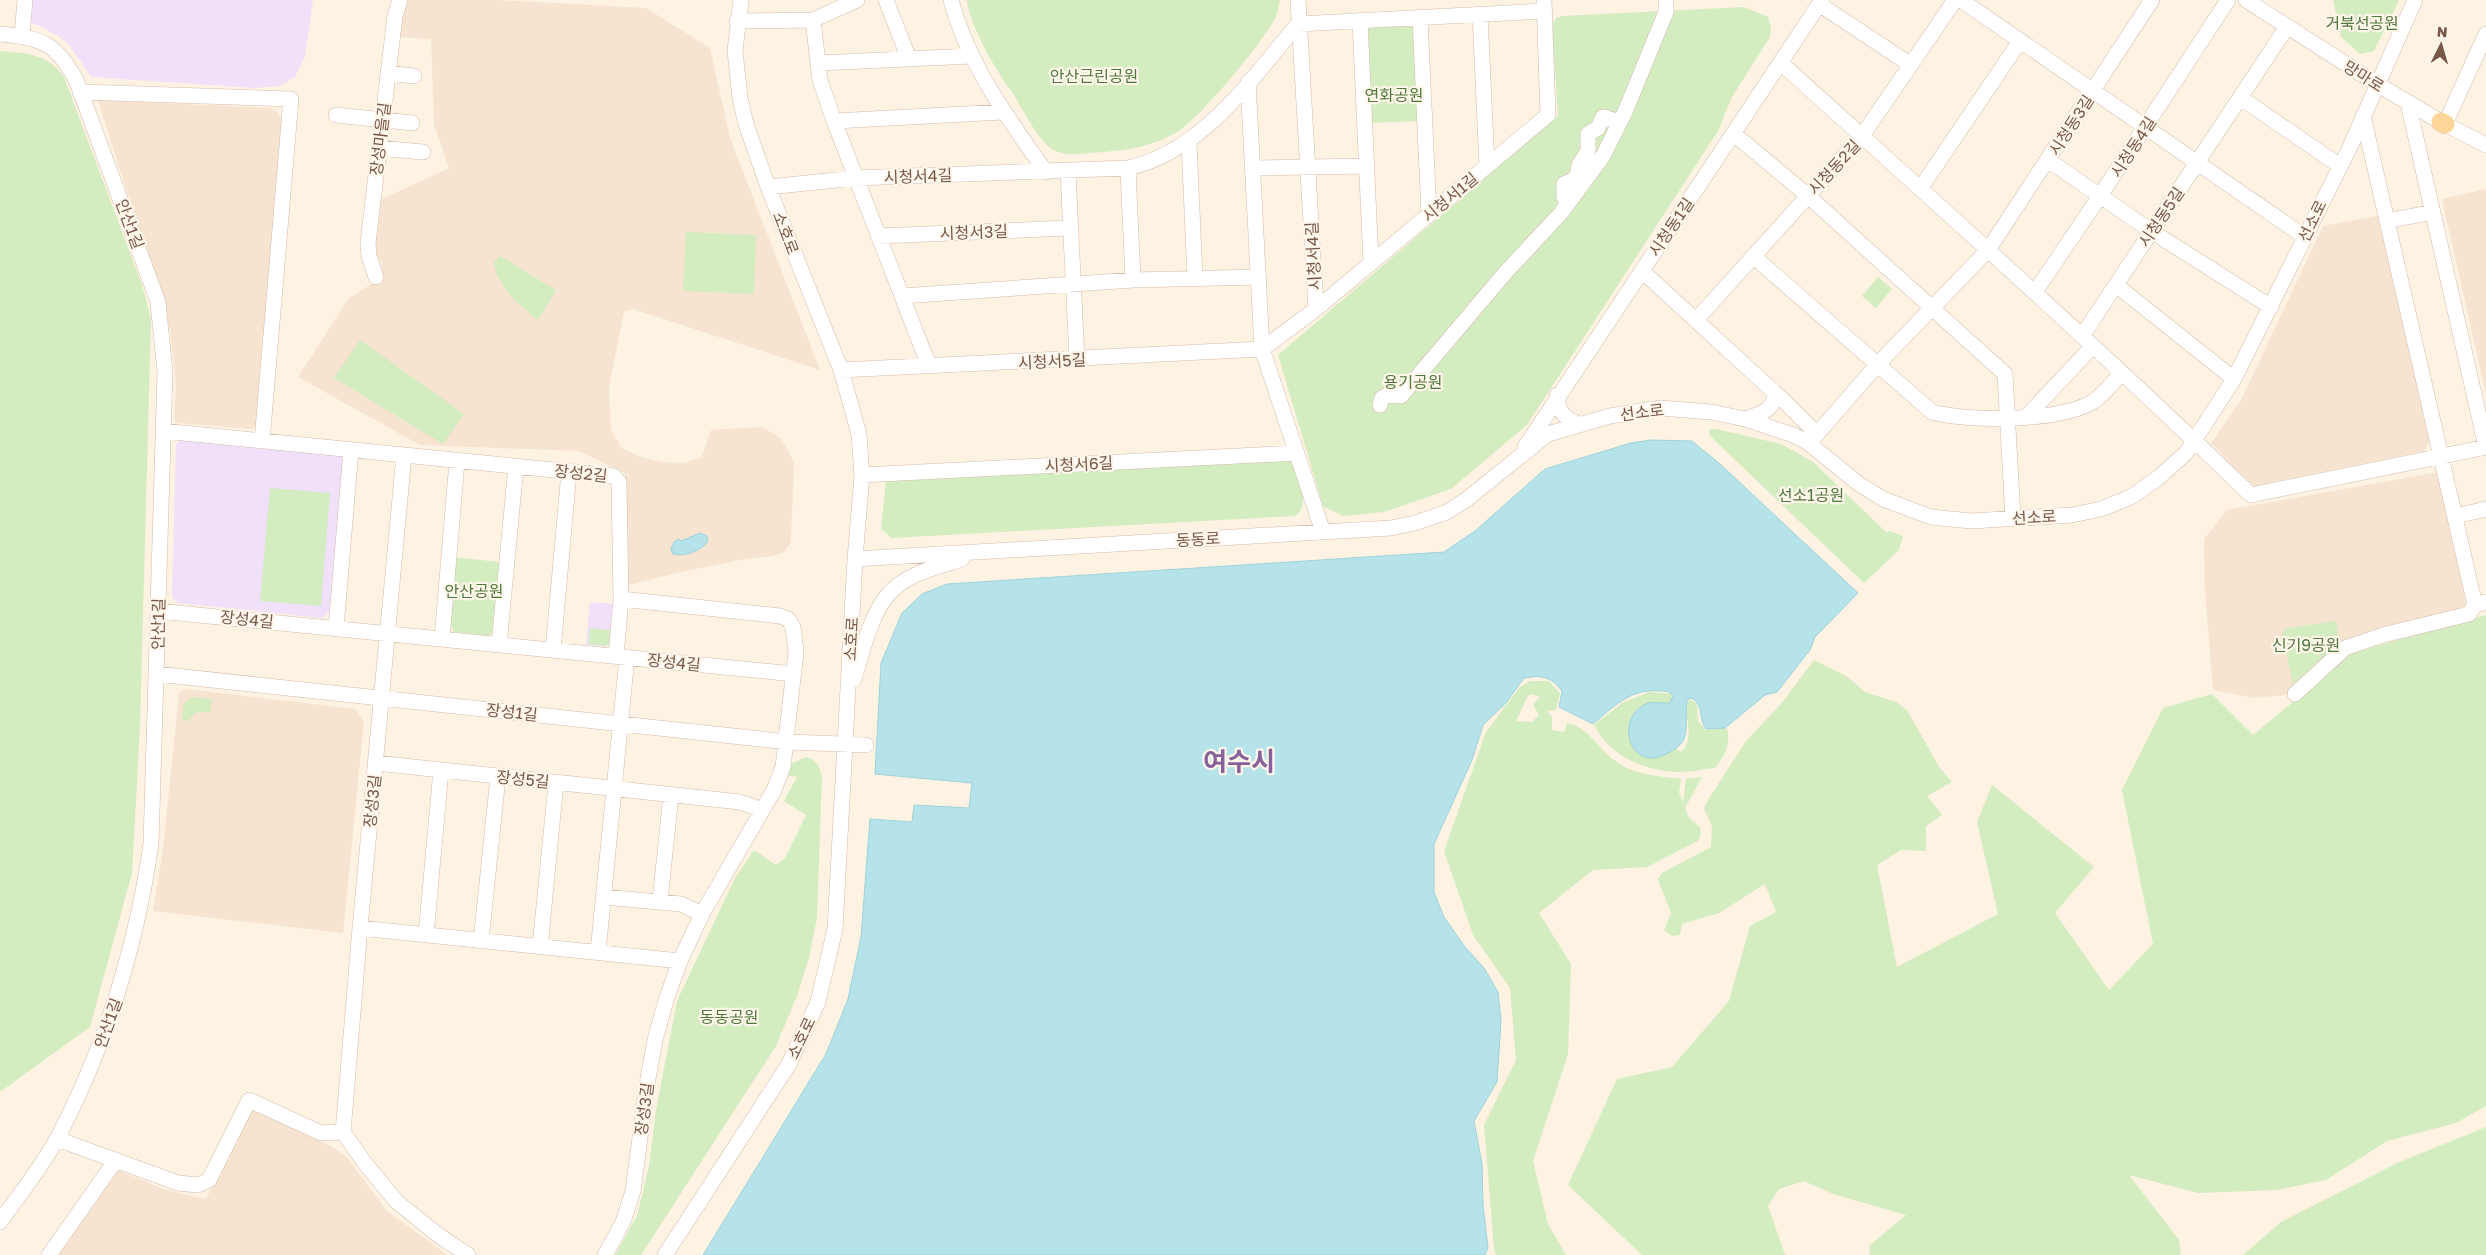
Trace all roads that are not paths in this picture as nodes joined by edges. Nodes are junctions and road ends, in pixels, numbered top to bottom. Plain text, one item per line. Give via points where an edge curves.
1 (25, 0) edge
2 (400, 0) edge
3 (741, 0) edge
4 (856, 0) edge
5 (886, 0) edge
6 (951, 0) edge
7 (1298, 0) edge
8 (1955, 0) edge
9 (1961, 0) edge
10 (2152, 0) edge
11 (2228, 0) edge
12 (2246, 0) edge
13 (2415, 0) edge
14 (1821, 2) edge
15 (1666, 3) dead end
16 (1544, 6) edge
17 (1480, 15) junction
18 (1420, 18) junction
19 (737, 20) junction
20 (813, 20) junction
21 (1360, 21) junction
22 (1298, 24) junction
23 (2287, 27) junction
24 (0, 34) edge
25 (22, 36) junction
26 (2485, 37) edge
27 (2020, 41) junction
28 (972, 56) junction
29 (909, 58) junction
30 (818, 63) junction
31 (1781, 64) junction
32 (1911, 66) junction
33 (388, 74) junction
34 (414, 76) dead end
35 (1248, 82) junction
36 (2377, 84) junction
37 (2093, 91) junction
38 (80, 92) junction
39 (2241, 98) junction
40 (2408, 103) junction
41 (1002, 112) junction
42 (336, 115) dead end
43 (2363, 116) junction
44 (382, 120) junction
45 (834, 121) junction
46 (1620, 122) junction
47 (412, 123) dead end
48 (2443, 123) junction
49 (2145, 129) junction
50 (1734, 134) junction
51 (1862, 136) junction
52 (1188, 142) junction
53 (2486, 145) edge
54 (379, 148) junction
55 (423, 152) dead end
56 (2048, 160) junction
57 (2196, 164) junction
58 (1366, 166) junction
59 (1487, 166) junction
60 (2340, 166) junction
61 (1308, 167) junction
62 (1128, 168) junction
63 (1254, 168) junction
64 (1046, 172) junction
65 (1068, 172) junction
66 (856, 178) junction
67 (768, 187) junction
68 (1920, 189) junction
69 (1807, 195) junction
70 (2100, 196) junction
71 (1568, 204) junction
72 (2433, 212) junction
73 (1429, 214) junction
74 (2388, 221) junction
75 (1069, 228) junction
76 (2151, 231) junction
77 (878, 236) junction
78 (2304, 237) junction
79 (1988, 250) junction
80 (1753, 256) junction
81 (1371, 263) junction
82 (1642, 271) junction
83 (376, 277) dead end
84 (1259, 277) junction
85 (1196, 278) junction
86 (1133, 280) junction
87 (1072, 284) junction
88 (2116, 285) junction
89 (2035, 292) junction
90 (902, 296) junction
91 (1932, 306) junction
92 (2271, 306) junction
93 (1316, 309) junction
94 (1696, 320) junction
95 (2087, 341) junction
96 (1262, 349) junction
97 (1077, 360) junction
98 (1876, 365) junction
99 (929, 366) junction
100 (841, 370) junction
101 (2121, 374) junction
102 (2234, 379) junction
103 (1774, 392) junction
104 (1557, 395) junction
105 (1380, 404) dead end
106 (2027, 416) junction
107 (2007, 417) junction
108 (1745, 419) junction
109 (1579, 424) junction
110 (163, 432) junction
111 (1813, 439) junction
112 (2195, 440) junction
113 (262, 441) junction
114 (2486, 447) edge
115 (351, 450) junction
116 (1297, 453) junction
117 (404, 455) junction
118 (1520, 455) junction
119 (2442, 457) junction
120 (457, 461) junction
121 (516, 466) junction
122 (570, 472) junction
123 (862, 474) junction
124 (2486, 509) edge
125 (2456, 516) junction
126 (2013, 518) junction
127 (1322, 532) junction
128 (984, 552) junction
129 (855, 559) junction
130 (621, 598) junction
131 (2480, 603) edge
132 (158, 611) junction
133 (336, 628) junction
134 (388, 634) junction
135 (442, 639) junction
136 (499, 645) junction
137 (553, 650) junction
138 (621, 657) junction
139 (157, 674) junction
140 (794, 674) junction
141 (2295, 694) dead end
142 (382, 698) junction
143 (848, 702) junction
144 (620, 724) junction
145 (788, 742) junction
146 (866, 745) dead end
147 (845, 746) junction
148 (376, 764) junction
149 (441, 770) junction
150 (498, 776) junction
151 (556, 783) junction
152 (614, 789) junction
153 (671, 795) junction
154 (762, 810) junction
155 (604, 896) junction
156 (660, 901) junction
157 (702, 914) junction
158 (360, 928) junction
159 (426, 934) junction
160 (481, 941) junction
161 (540, 947) junction
162 (598, 952) junction
163 (680, 961) junction
164 (344, 1132) junction
165 (57, 1139) junction
166 (116, 1160) junction
167 (0, 1222) edge
168 (50, 1255) edge
169 (468, 1255) edge
170 (605, 1255) edge
171 (665, 1255) edge

1 - 25 street
2 - 33 street, 장성마을길
3 - 19 street, 소호로
4 - 20 street
5 - 29 street
6 - 28 street
7 - 22 street
8 - 32 street, 시청동2길
9 - 27 street
10 - 37 street, 시청동3길
11 - 49 street, 시청동4길
12 - 23 street, 망마로
13 - 36 street, 선소로
14 - 31 street, 시청동1길
14 - 32 street
15 - 46 street via 1666,12
16 - 17 street
16 - 59 street, 시청서1길 via 1548,115
17 - 18 street
17 - 59 street
18 - 21 street
18 - 73 street
19 - 20 street
19 - 67 street, 소호로 via 735,51 740,98
20 - 30 street
21 - 22 street
21 - 58 street
22 - 35 street, 시청서4길
22 - 61 street, 시청서4길
23 - 36 street, 망마로
23 - 39 street, 시청동5길
24 - 25 street, 안산1길
25 - 38 street, 안산1길 via 39,40 56,50
26 - 48 street
27 - 37 street
27 - 68 street
28 - 29 street
28 - 41 street
29 - 30 street
30 - 45 street via 824,96
31 - 50 street, 시청동1길
31 - 51 street
32 - 51 street, 시청동2길
33 - 34 street
33 - 44 street, 장성마을길
35 - 52 street, 시청서4길 via 1206,128
35 - 63 street
36 - 40 street, 망마로
36 - 43 street, 선소로
37 - 49 street
37 - 56 street, 시청동3길
38 - 110 street, 안산1길 via 158,302 165,372
38 - 113 street via 291,99
39 - 57 street, 시청동5길
39 - 60 street
40 - 48 street, 망마로
40 - 72 street
41 - 45 street
41 - 64 street
42 - 44 street
43 - 60 street, 선소로
43 - 74 street
44 - 47 street
44 - 54 street, 장성마을길
45 - 66 street
46 - 71 street via 1603,156
46 - 71 street via 1603,117 1598,128 1588,134 1588,152 1579,165 1577,178 1564,184 1564,197
48 - 53 street, 망마로
49 - 57 street
49 - 70 street, 시청동4길
50 - 69 street
50 - 82 street, 시청동1길
51 - 68 street
51 - 69 street, 시청동2길
52 - 62 street, 시청서4길 via 1161,157
52 - 85 street
54 - 55 street
54 - 83 street, 장성마을길 via 368,243
56 - 70 street
56 - 79 street, 시청동3길
57 - 76 street, 시청동5길
57 - 78 street
58 - 61 street
58 - 81 street
59 - 73 street, 시청서1길
60 - 78 street, 선소로
61 - 63 street
61 - 93 street, 시청서4길
62 - 65 street, 시청서4길
62 - 86 street
63 - 84 street
64 - 65 street, 시청서4길
64 - 66 street, 시청서4길
65 - 75 street
66 - 67 street, 시청서4길
66 - 77 street
67 - 100 street, 소호로
68 - 79 street
69 - 80 street, 시청동2길
69 - 91 street
70 - 76 street
70 - 89 street, 시청동4길
71 - 105 street via 1401,396 1388,395
72 - 74 street
72 - 114 street
73 - 81 street, 시청서1길
74 - 119 street
75 - 77 street, 시청서3길
75 - 87 street
76 - 88 street, 시청동5길
76 - 92 street
77 - 90 street
78 - 92 street, 선소로
79 - 89 street
79 - 91 street, 시청동3길
80 - 94 street, 시청동2길
80 - 98 street
81 - 93 street, 시청서1길
82 - 94 street
82 - 104 street, 시청동1길
84 - 85 street
84 - 96 street
85 - 86 street
86 - 87 street
87 - 90 street
87 - 97 street
88 - 95 street, 시청동5길
88 - 102 street
89 - 95 street
90 - 99 street
91 - 98 street, 시청동3길
91 - 107 street via 2005,374
92 - 102 street, 선소로
93 - 96 street, 시청서1길
94 - 103 street
95 - 101 street
95 - 106 street, 시청동5길
96 - 97 street, 시청서5길
96 - 116 street
97 - 99 street, 시청서5길
98 - 107 street via 1932,412 1965,419
98 - 111 street, 시청동3길
99 - 100 street, 시청서5길
100 - 123 street, 소호로 via 859,434
101 - 106 street via 2094,400 2075,409
101 - 112 street
102 - 112 street, 선소로
103 - 108 street via 1770,407
103 - 111 street
104 - 109 street via 1564,417
104 - 118 street, 시청동1길
106 - 107 street
107 - 126 street
108 - 109 street, 선소로 via 1711,412 1660,408
108 - 111 street, 선소로
109 - 118 street, 선소로 via 1548,434
110 - 113 street, 장성2길
110 - 132 street, 안산1길
111 - 126 street, 선소로 via 1859,484 1909,510 1950,520
112 - 119 street via 2251,495
112 - 126 street, 선소로 via 2172,465 2132,497 2102,509 2072,515
113 - 115 street, 장성2길
114 - 119 street
115 - 117 street, 장성2길
115 - 133 street
116 - 123 street, 시청서6길
116 - 127 street
117 - 120 street, 장성2길
117 - 134 street, 장성3길
118 - 127 street, 동동로 via 1447,512 1384,529
119 - 125 street
120 - 121 street, 장성2길
120 - 135 street
121 - 122 street, 장성2길
121 - 136 street
122 - 130 street, 장성2길 via 614,476 619,482
122 - 137 street
123 - 129 street, 소호로
124 - 125 street
125 - 131 street
127 - 128 street, 동동로
128 - 129 street, 동동로
128 - 143 street via 912,577 887,596 873,622
129 - 143 street, 소호로
130 - 138 street, 장성2길
130 - 140 street via 788,619 795,640
131 - 141 street via 2469,614 2345,648
132 - 133 street, 장성4길
132 - 139 street, 안산1길
133 - 134 street, 장성4길
134 - 135 street, 장성4길
134 - 142 street, 장성3길
135 - 136 street, 장성4길
136 - 137 street, 장성4길
137 - 138 street, 장성4길
138 - 140 street, 장성4길
138 - 144 street, 장성2길
139 - 142 street, 장성1길
139 - 165 street, 안산1길 via 151,844 139,917 106,1031
140 - 145 street
142 - 144 street, 장성1길
142 - 148 street, 장성3길
143 - 147 street, 소호로
144 - 145 street, 장성1길
144 - 152 street, 장성2길
145 - 147 street, 장성1길
145 - 154 street, 장성3길 via 783,767
146 - 147 street, 장성1길
147 - 171 street, 소호로 via 835,929 818,1002 789,1064
148 - 149 street, 장성5길
148 - 158 street, 장성3길
149 - 150 street, 장성5길
149 - 159 street
150 - 151 street, 장성5길
150 - 160 street
151 - 152 street, 장성5길
151 - 161 street
152 - 153 street, 장성5길
152 - 155 street
153 - 154 street, 장성5길 via 740,802
153 - 156 street
154 - 157 street, 장성3길
155 - 156 street
155 - 162 street
156 - 157 street via 686,906
157 - 163 street, 장성3길
158 - 159 street
158 - 164 street, 장성3길
159 - 160 street
160 - 161 street
161 - 162 street
162 - 163 street
163 - 170 street, 장성3길 via 655,1040 633,1191 623,1222
164 - 166 street via 321,1133 249,1100 209,1180 203,1184 171,1181
164 - 169 street via 396,1201
165 - 166 street
165 - 167 street, 안산1길
166 - 168 street

